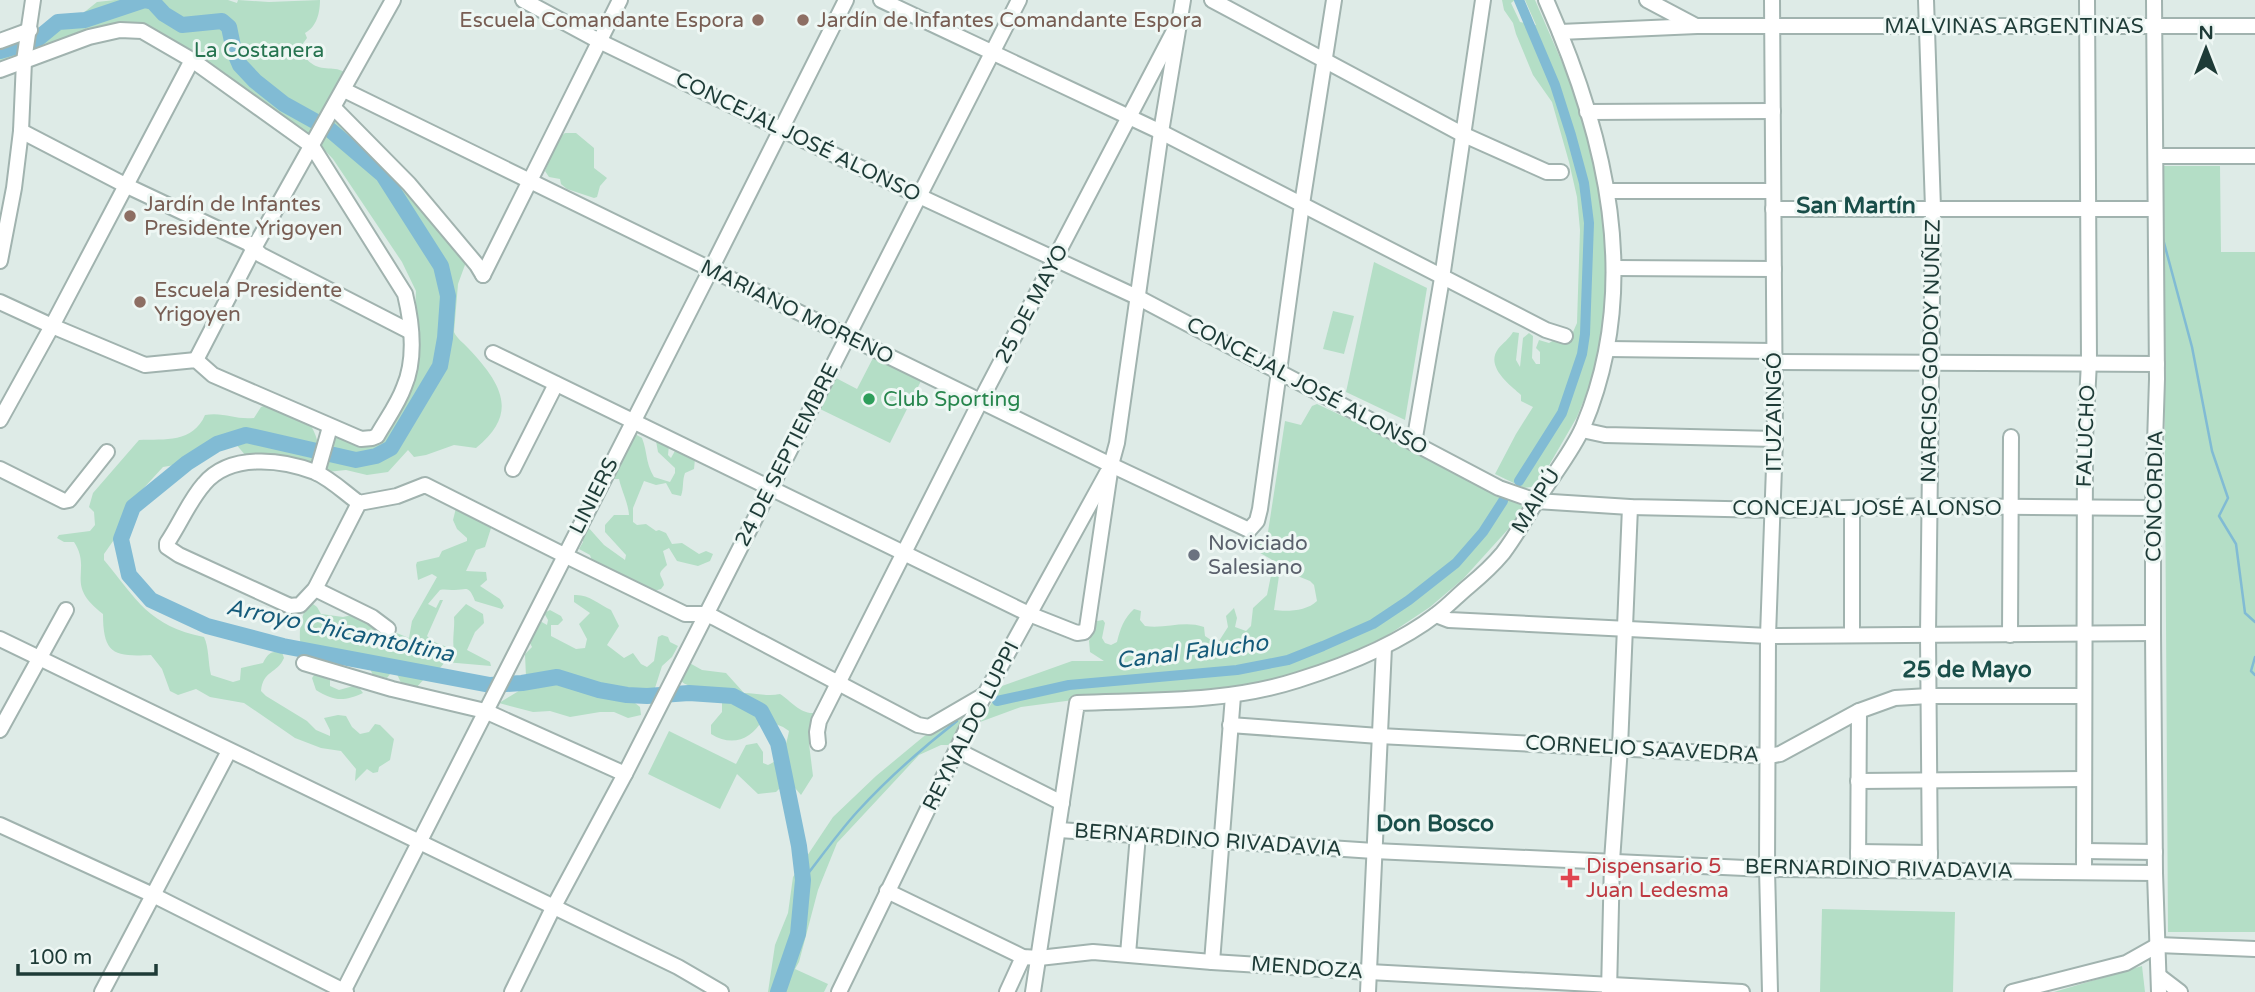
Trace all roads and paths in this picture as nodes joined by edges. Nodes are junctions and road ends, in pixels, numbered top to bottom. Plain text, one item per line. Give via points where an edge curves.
1 (33, 0) edge
2 (393, 0) edge
3 (523, 0) edge
4 (620, 0) edge
5 (846, 0) edge
6 (881, 0) edge
7 (1019, 0) edge
8 (1183, 0) edge
9 (1212, 0) edge
10 (1334, 0) edge
11 (1483, 0) edge
12 (1546, 0) edge
13 (1647, 0) edge
14 (1772, 0) edge
15 (1926, 0) edge
16 (2087, 0) edge
17 (2154, 0) edge
18 (1180, 19) junction
19 (1697, 26) junction
20 (2087, 26) junction
21 (2154, 26) junction
22 (2255, 26) edge
23 (1772, 27) junction
24 (1926, 27) junction
25 (30, 32) junction
26 (1560, 32) junction
27 (0, 41) edge
28 (600, 41) junction
29 (991, 54) junction
30 (25, 59) junction
31 (192, 60) junction
32 (1323, 61) junction
33 (0, 70) edge
34 (344, 90) junction
35 (332, 110) junction
36 (1773, 111) junction
37 (1587, 112) junction
38 (1128, 117) junction
39 (780, 128) junction
40 (21, 131) junction
41 (1161, 132) junction
42 (1462, 134) junction
43 (313, 144) junction
44 (2156, 156) junction
45 (2255, 156) edge
46 (1561, 172) dead end
47 (531, 183) junction
48 (125, 185) junction
49 (1607, 191) junction
50 (1773, 191) junction
51 (919, 196) junction
52 (1301, 204) junction
53 (1933, 208) junction
54 (1773, 209) junction
55 (2089, 209) junction
56 (2154, 209) junction
57 (254, 248) junction
58 (1056, 259) junction
59 (0, 261) edge
60 (1615, 268) junction
61 (1773, 269) junction
62 (710, 271) junction
63 (1442, 278) junction
64 (1137, 297) junction
65 (0, 302) edge
66 (52, 326) junction
67 (411, 332) junction
68 (1565, 336) dead end
69 (846, 337) junction
70 (1607, 349) junction
71 (493, 354) dead end
72 (1774, 356) junction
73 (196, 360) junction
74 (1932, 362) junction
75 (2089, 362) junction
76 (2157, 364) junction
77 (1279, 371) junction
78 (556, 384) junction
79 (981, 400) junction
80 (0, 420) edge
81 (632, 421) junction
82 (330, 427) junction
83 (1582, 429) junction
84 (2011, 437) dead end
85 (1774, 439) junction
86 (1414, 443) junction
87 (107, 452) dead end
88 (1111, 465) junction
89 (0, 469) edge
90 (513, 469) dead end
91 (317, 473) junction
92 (771, 488) junction
93 (1536, 501) junction
94 (359, 503) junction
95 (1930, 506) junction
96 (1630, 507) junction
97 (1853, 508) junction
98 (2010, 508) junction
99 (2153, 508) junction
100 (2084, 509) junction
101 (1772, 510) junction
102 (903, 553) junction
103 (564, 555) junction
104 (315, 589) junction
105 (66, 610) dead end
106 (706, 614) junction
107 (1029, 614) junction
108 (1436, 615) junction
109 (388, 629) dead end
110 (1626, 630) junction
111 (2153, 633) junction
112 (1852, 635) junction
113 (1928, 635) junction
114 (2010, 635) junction
115 (2084, 635) junction
116 (1768, 636) junction
117 (0, 639) edge
118 (1384, 647) junction
119 (40, 658) junction
120 (304, 663) dead end
121 (838, 684) junction
122 (984, 695) junction
123 (1233, 696) junction
124 (1929, 696) junction
125 (2084, 696) junction
126 (488, 706) junction
127 (1859, 711) junction
128 (1230, 725) junction
129 (0, 730) edge
130 (1378, 736) junction
131 (818, 743) dead end
132 (1620, 747) junction
133 (229, 751) junction
134 (957, 751) junction
135 (1769, 756) junction
136 (625, 774) junction
137 (2084, 779) junction
138 (1930, 780) junction
139 (1858, 781) junction
140 (1062, 803) junction
141 (0, 825) edge
142 (1059, 830) junction
143 (1138, 835) junction
144 (419, 841) junction
145 (1222, 841) junction
146 (1374, 851) junction
147 (2084, 851) junction
148 (1858, 852) junction
149 (2155, 852) junction
150 (1930, 853) junction
151 (1612, 861) junction
152 (1768, 869) junction
153 (1858, 870) junction
154 (1930, 870) junction
155 (2084, 872) junction
156 (2155, 873) junction
157 (887, 891) junction
158 (153, 895) junction
159 (553, 908) junction
160 (2158, 945) junction
161 (2255, 949) edge
162 (1128, 954) junction
163 (1023, 957) junction
164 (1039, 958) junction
165 (1212, 962) junction
166 (1369, 972) junction
167 (2159, 976) junction
168 (1609, 989) edge
169 (102, 992) edge
170 (344, 992) edge
171 (512, 992) edge
172 (721, 992) edge
173 (839, 992) edge
174 (1007, 992) edge
175 (1033, 992) edge
176 (1368, 992) edge
177 (1742, 992) edge
178 (1770, 992) edge
179 (2012, 992) edge
180 (2159, 992) edge
181 (2180, 992) edge

1 - 25 street
2 - 34 street
3 - 28 street, CONCEJAL JOSÉ ALONSO
4 - 28 street
5 - 39 street, LINIERS
6 - 29 street
7 - 29 street, 24 DE SEPTIEMBRE
8 - 18 street
9 - 32 street
10 - 32 street
11 - 42 street
12 - 26 street, MAIPÚ
13 - 19 street
14 - 23 street, ITUZAINGÓ
15 - 24 street, NARCISO GODOY NUÑEZ
16 - 20 street, FALUCHO
17 - 21 street, CONCORDIA
18 - 38 street, 25 DE MAYO
18 - 41 street
19 - 23 street, MALVINAS ARGENTINAS
19 - 26 street, MALVINAS ARGENTINAS
20 - 21 street, MALVINAS ARGENTINAS
20 - 24 street, MALVINAS ARGENTINAS
20 - 55 street, FALUCHO
21 - 22 street, MALVINAS ARGENTINAS
21 - 44 street, CONCORDIA
23 - 24 street, MALVINAS ARGENTINAS
23 - 36 street, ITUZAINGÓ
24 - 53 street, NARCISO GODOY NUÑEZ
25 - 27 street
25 - 30 street
26 - 37 street, MAIPÚ
28 - 39 street, CONCEJAL JOSÉ ALONSO
28 - 47 street
29 - 38 street
29 - 51 street, 24 DE SEPTIEMBRE
30 - 31 street via 120,30 142,31
30 - 33 street
30 - 40 street
31 - 43 street
31 - 48 street
32 - 42 street
32 - 52 street
34 - 35 street
34 - 47 street, MARIANO MORENO
35 - 43 street
35 - 47 street via 410,184 483,275
36 - 37 street
36 - 50 street, ITUZAINGÓ
37 - 49 street, MAIPÚ
38 - 41 street
38 - 58 street, 25 DE MAYO
39 - 51 street, CONCEJAL JOSÉ ALONSO
39 - 62 street, LINIERS
40 - 48 street
40 - 59 street
41 - 52 street
41 - 64 street
42 - 46 street via 1547,172
42 - 63 street
43 - 57 street
43 - 67 street via 405,294
44 - 45 street
44 - 56 street, CONCORDIA
47 - 62 street, MARIANO MORENO
48 - 57 street
48 - 66 street
49 - 50 street
49 - 60 street, MAIPÚ
50 - 54 street, ITUZAINGÓ
51 - 58 street, CONCEJAL JOSÉ ALONSO
51 - 69 street, 24 DE SEPTIEMBRE
52 - 63 street
52 - 77 street
53 - 54 street
53 - 55 street
53 - 74 street, NARCISO GODOY NUÑEZ
54 - 61 street, ITUZAINGÓ
55 - 56 street
55 - 75 street, FALUCHO
56 - 76 street, CONCORDIA
57 - 67 street
57 - 73 street
58 - 64 street, CONCEJAL JOSÉ ALONSO
58 - 79 street, 25 DE MAYO
60 - 61 street
60 - 70 street, MAIPÚ
61 - 72 street, ITUZAINGÓ
62 - 69 street, MARIANO MORENO
62 - 81 street, LINIERS
63 - 68 street
63 - 86 street
64 - 77 street, CONCEJAL JOSÉ ALONSO
64 - 88 street
65 - 66 street
66 - 73 street via 145,365
66 - 80 street
67 - 82 street via 405,386 377,436 361,439
69 - 79 street, MARIANO MORENO
69 - 92 street, 24 DE SEPTIEMBRE
70 - 72 street
70 - 83 street, MAIPÚ
71 - 78 street
72 - 74 street
72 - 85 street, ITUZAINGÓ
73 - 82 street via 213,375
74 - 75 street
74 - 95 street, NARCISO GODOY NUÑEZ
75 - 76 street
75 - 100 street, FALUCHO
76 - 99 street, CONCORDIA
77 - 86 street, CONCEJAL JOSÉ ALONSO
77 - 88 street, MARIANO MORENO via 1257,521 1252,528 1243,528
78 - 81 street
78 - 90 street
79 - 88 street, MARIANO MORENO
79 - 102 street, 25 DE MAYO
81 - 92 street
81 - 103 street, LINIERS
82 - 91 street
83 - 85 street via 1605,435
83 - 93 street, MAIPÚ
84 - 98 street
85 - 101 street, ITUZAINGÓ
86 - 93 street, CONCEJAL JOSÉ ALONSO via 1499,488
87 - 89 street via 69,500
88 - 107 street, REYNALDO LUPPI
88 - 107 street via 1087,628 1077,633
91 - 94 street
91 - 104 street via 260,461 227,466 203,485 167,543 171,550 290,606 300,605
92 - 102 street
92 - 106 street, 24 DE SEPTIEMBRE
93 - 96 street, CONCEJAL JOSÉ ALONSO
93 - 108 street, MAIPÚ via 1502,554
94 - 103 street via 425,485
94 - 104 street
95 - 97 street, CONCEJAL JOSÉ ALONSO
95 - 98 street, CONCEJAL JOSÉ ALONSO
95 - 113 street, NARCISO GODOY NUÑEZ
96 - 101 street, CONCEJAL JOSÉ ALONSO
96 - 110 street
97 - 101 street, CONCEJAL JOSÉ ALONSO
97 - 112 street
98 - 100 street, CONCEJAL JOSÉ ALONSO
98 - 114 street
99 - 100 street, CONCEJAL JOSÉ ALONSO
99 - 111 street, CONCORDIA
100 - 115 street, FALUCHO
101 - 116 street, ITUZAINGÓ
102 - 107 street
102 - 121 street, 25 DE MAYO
103 - 106 street via 685,614
103 - 126 street, LINIERS
104 - 109 street
105 - 119 street
106 - 121 street
106 - 136 street, 24 DE SEPTIEMBRE
107 - 122 street, REYNALDO LUPPI
108 - 110 street via 1449,620
108 - 118 street, MAIPÚ
110 - 116 street
110 - 132 street
111 - 115 street
111 - 149 street, CONCORDIA
112 - 113 street
112 - 116 street
113 - 114 street
113 - 124 street, NARCISO GODOY NUÑEZ
114 - 115 street
115 - 125 street, FALUCHO
116 - 135 street, ITUZAINGÓ
117 - 119 street
118 - 123 street, MAIPÚ via 1297,681
118 - 130 street
119 - 129 street
119 - 133 street
120 - 126 street via 392,689
121 - 122 street via 929,727
121 - 131 street, 25 DE MAYO via 819,721
122 - 134 street, REYNALDO LUPPI
123 - 128 street
123 - 140 street, MAIPÚ via 1077,703
124 - 125 street, CORNELIO SAAVEDRA
124 - 127 street, CORNELIO SAAVEDRA via 1895,698
124 - 138 street, NARCISO GODOY NUÑEZ
125 - 137 street, FALUCHO
126 - 136 street
126 - 144 street, LINIERS
127 - 135 street, CORNELIO SAAVEDRA
127 - 139 street
128 - 130 street, CORNELIO SAAVEDRA
128 - 145 street
130 - 132 street, CORNELIO SAAVEDRA
130 - 146 street
132 - 135 street, CORNELIO SAAVEDRA
132 - 151 street
133 - 144 street
133 - 158 street
134 - 140 street, BERNARDINO RIVADAVIA
134 - 157 street, REYNALDO LUPPI
135 - 152 street, ITUZAINGÓ
136 - 159 street, 24 DE SEPTIEMBRE
137 - 138 street
137 - 147 street, FALUCHO
138 - 139 street
138 - 150 street, NARCISO GODOY NUÑEZ
139 - 148 street
140 - 142 street
141 - 158 street
142 - 143 street, BERNARDINO RIVADAVIA
142 - 164 street
143 - 145 street, BERNARDINO RIVADAVIA
143 - 162 street
144 - 159 street
144 - 170 street, LINIERS
145 - 146 street, BERNARDINO RIVADAVIA
145 - 165 street
146 - 151 street, BERNARDINO RIVADAVIA
146 - 166 street
147 - 149 street
147 - 155 street, FALUCHO
148 - 150 street
148 - 153 street
149 - 156 street, CONCORDIA
150 - 154 street, NARCISO GODOY NUÑEZ
151 - 152 street, BERNARDINO RIVADAVIA
151 - 168 street
152 - 153 street, BERNARDINO RIVADAVIA
152 - 178 street, ITUZAINGÓ
153 - 154 street, BERNARDINO RIVADAVIA
154 - 155 street, BERNARDINO RIVADAVIA
155 - 156 street, BERNARDINO RIVADAVIA
156 - 160 street, CONCORDIA
157 - 163 street, MENDOZA
157 - 173 street, REYNALDO LUPPI
158 - 169 street
158 - 170 street
159 - 171 street, 24 DE SEPTIEMBRE
159 - 172 street
160 - 161 street
160 - 167 street, CONCORDIA
160 - 179 street via 2126,963
162 - 164 street, MENDOZA via 1093,952
162 - 165 street, MENDOZA
163 - 164 street, MENDOZA
163 - 174 street
164 - 175 street
165 - 166 street, MENDOZA
166 - 168 street, MENDOZA
166 - 176 street
167 - 180 street, CONCORDIA
167 - 181 street
168 - 177 street, MENDOZA

